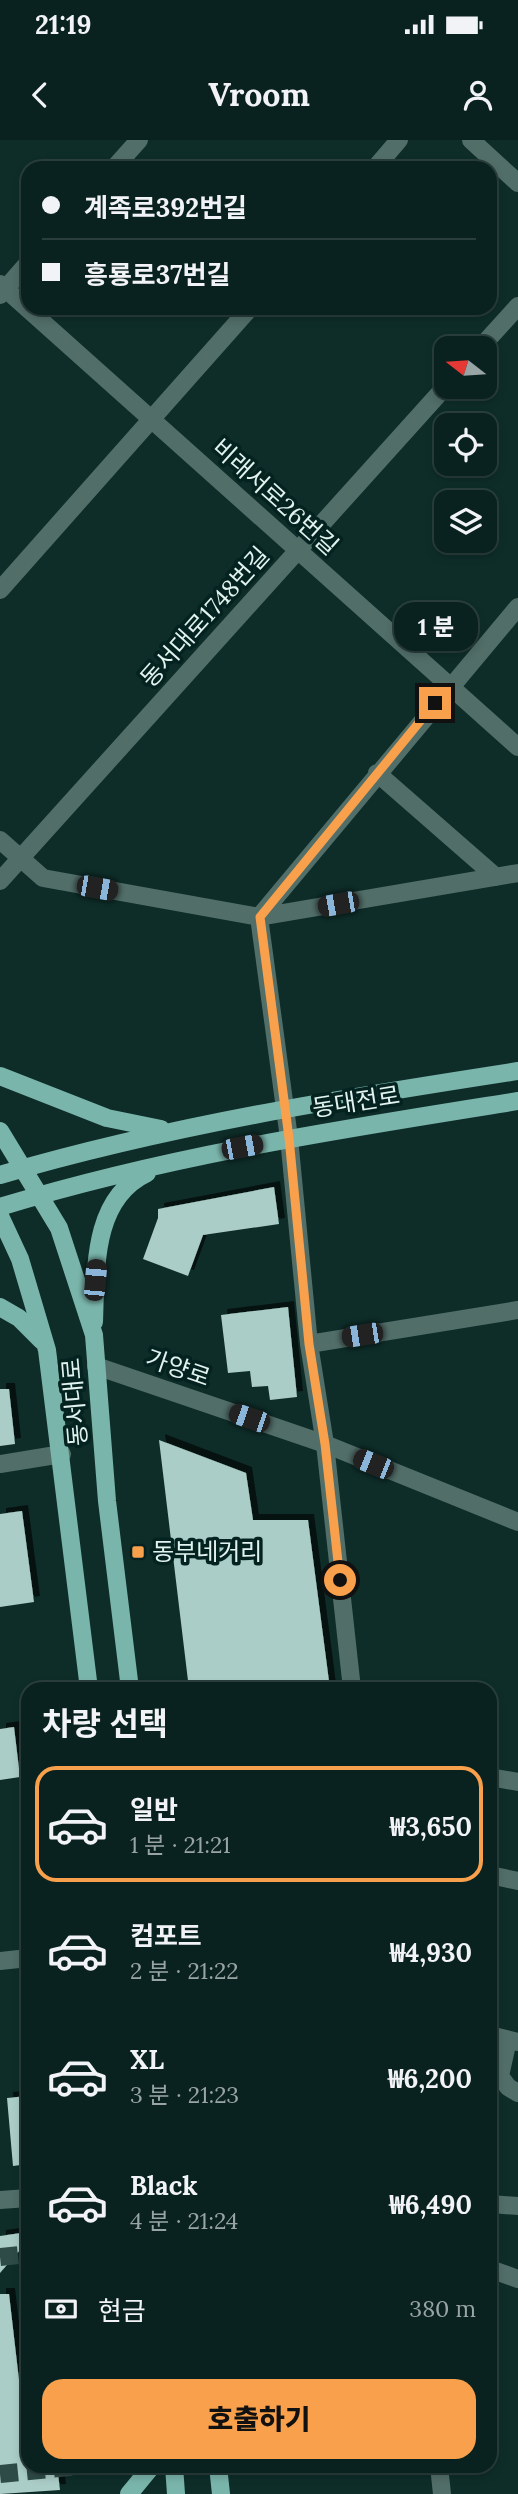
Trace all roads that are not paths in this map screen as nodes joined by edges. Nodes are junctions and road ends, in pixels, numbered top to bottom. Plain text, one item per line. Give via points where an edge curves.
1 (139, 140) edge
2 (399, 140) edge
3 (471, 140) edge
4 (120, 161) edge
5 (380, 161) edge
6 (494, 161) edge
7 (497, 164) edge
8 (518, 183) edge
9 (21, 270) edge
10 (2, 289) edge
11 (21, 305) edge
12 (518, 306) edge
13 (32, 315) edge
14 (244, 315) edge
15 (491, 336) edge
16 (434, 399) edge
17 (152, 419) junction
18 (298, 550) junction
19 (0, 590) edge
20 (518, 607) edge
21 (450, 686) junction
22 (518, 747) edge
23 (377, 773) junction
24 (0, 840) edge
25 (21, 858) junction
26 (518, 873) edge
27 (496, 877) junction
28 (0, 881) edge
29 (260, 917) junction
30 (518, 1071) edge
31 (0, 1076) edge
32 (518, 1101) edge
33 (285, 1107) junction
34 (167, 1130) junction
35 (0, 1131) edge
36 (289, 1138) junction
37 (172, 1161) junction
38 (24, 1168) junction
39 (0, 1175) edge
40 (41, 1195) junction
41 (0, 1208) edge
42 (0, 1216) edge
43 (0, 1307) edge
44 (518, 1310) edge
45 (94, 1335) junction
46 (309, 1344) junction
47 (47, 1350) junction
48 (96, 1366) junction
49 (325, 1444) junction
50 (62, 1454) junction
51 (0, 1464) edge
52 (518, 1522) edge
53 (88, 1682) edge
54 (129, 1682) edge
55 (351, 1682) edge
56 (497, 1778) edge
57 (518, 1782) edge
58 (497, 1876) edge
59 (518, 1881) edge
60 (21, 1959) edge
61 (0, 1961) edge
62 (513, 2041) edge
63 (518, 2093) edge
64 (21, 2198) edge
65 (0, 2200) edge
66 (497, 2204) edge
67 (518, 2206) edge
68 (497, 2272) edge
69 (518, 2279) edge
70 (146, 2473) edge
71 (174, 2473) edge
72 (219, 2473) edge
73 (440, 2473) edge
74 (129, 2494) edge
75 (176, 2494) edge
76 (221, 2494) edge
77 (442, 2494) edge

1 - 4 street
2 - 5 street
3 - 6 street
7 - 8 street
9 - 10 street
10 - 11 street, 비래서로26번길
12 - 15 street
13 - 17 street, 비래서로26번길
14 - 17 street
16 - 18 street, 동서대로1748번길
17 - 18 street, 비래서로26번길
17 - 19 street
18 - 21 street, 비래서로26번길
18 - 25 street, 동서대로1748번길
20 - 21 street
21 - 22 street, 비래서로26번길
21 - 23 street
23 - 27 street
23 - 29 street
24 - 25 street
25 - 28 street, 동서대로1748번길
25 - 29 street via 43,878
26 - 27 street
27 - 29 street
29 - 33 street
30 - 33 main road, 동대전로
31 - 34 main road via 107,1118
32 - 36 main road, 동대전로
33 - 34 main road, 동대전로
33 - 36 street
34 - 38 main road, 동대전로
35 - 38 main road, 동서대로
36 - 37 main road, 동대전로
36 - 46 street
37 - 40 main road, 동대전로
37 - 45 main road via 131,1182 113,1202 100,1239
38 - 39 main road, 동대전로
38 - 40 main road, 동서대로
40 - 41 main road, 동대전로
40 - 45 main road, 동서대로 via 65,1242
42 - 47 main road, 동서대로 via 16,1247
43 - 47 main road via 27,1325
44 - 46 street
45 - 48 main road, 동서대로
46 - 49 street
47 - 50 main road, 동서대로
48 - 49 street, 가양로
48 - 54 main road, 동서대로
49 - 52 street, 가양로
49 - 55 street
50 - 51 street
50 - 53 main road, 동서대로
56 - 57 street
58 - 59 street
60 - 61 street
62 - 63 street via 500,2076
64 - 65 street
66 - 67 street
68 - 69 street
70 - 74 main road
71 - 75 main road
72 - 76 main road
73 - 77 street

